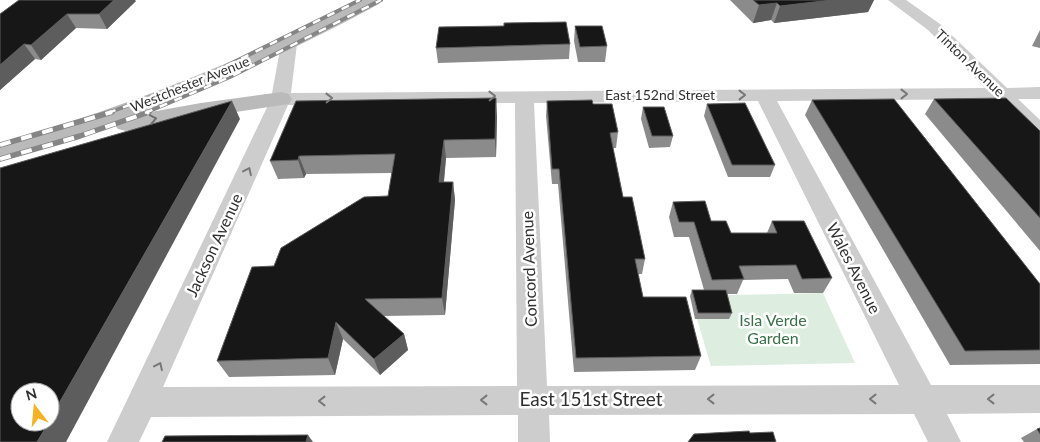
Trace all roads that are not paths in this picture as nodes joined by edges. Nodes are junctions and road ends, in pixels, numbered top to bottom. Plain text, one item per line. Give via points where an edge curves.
1 (373, 0) edge
2 (896, 0) edge
3 (289, 44) junction
4 (1002, 93) junction
5 (1040, 93) edge
6 (764, 95) junction
7 (524, 96) junction
8 (281, 99) junction
9 (1040, 131) edge
10 (53, 136) junction
11 (0, 152) edge
12 (922, 399) junction
13 (1040, 399) edge
14 (533, 400) junction
15 (143, 402) junction
16 (123, 442) edge
17 (534, 442) edge
18 (945, 442) edge

1 - 3 main road, Westchester Avenue
2 - 4 street, Tinton Avenue via 934,27
3 - 8 street, Jackson Avenue
3 - 10 main road, Westchester Avenue via 162,97
4 - 5 street, East 152nd Street
6 -> 4 street, East 152nd Street
4 - 9 street, Tinton Avenue
7 -> 6 street, East 152nd Street
6 - 12 street, Wales Avenue
8 -> 7 street, East 152nd Street
7 - 14 street, Concord Avenue
10 -> 8 main road
15 -> 8 street, Jackson Avenue
10 - 11 main road, Westchester Avenue
13 -> 12 street, East 151st Street
12 -> 14 street, East 151st Street
12 - 18 street, Wales Avenue
14 -> 15 street, East 151st Street
14 - 17 street, Concord Avenue
15 - 16 street, Jackson Avenue

